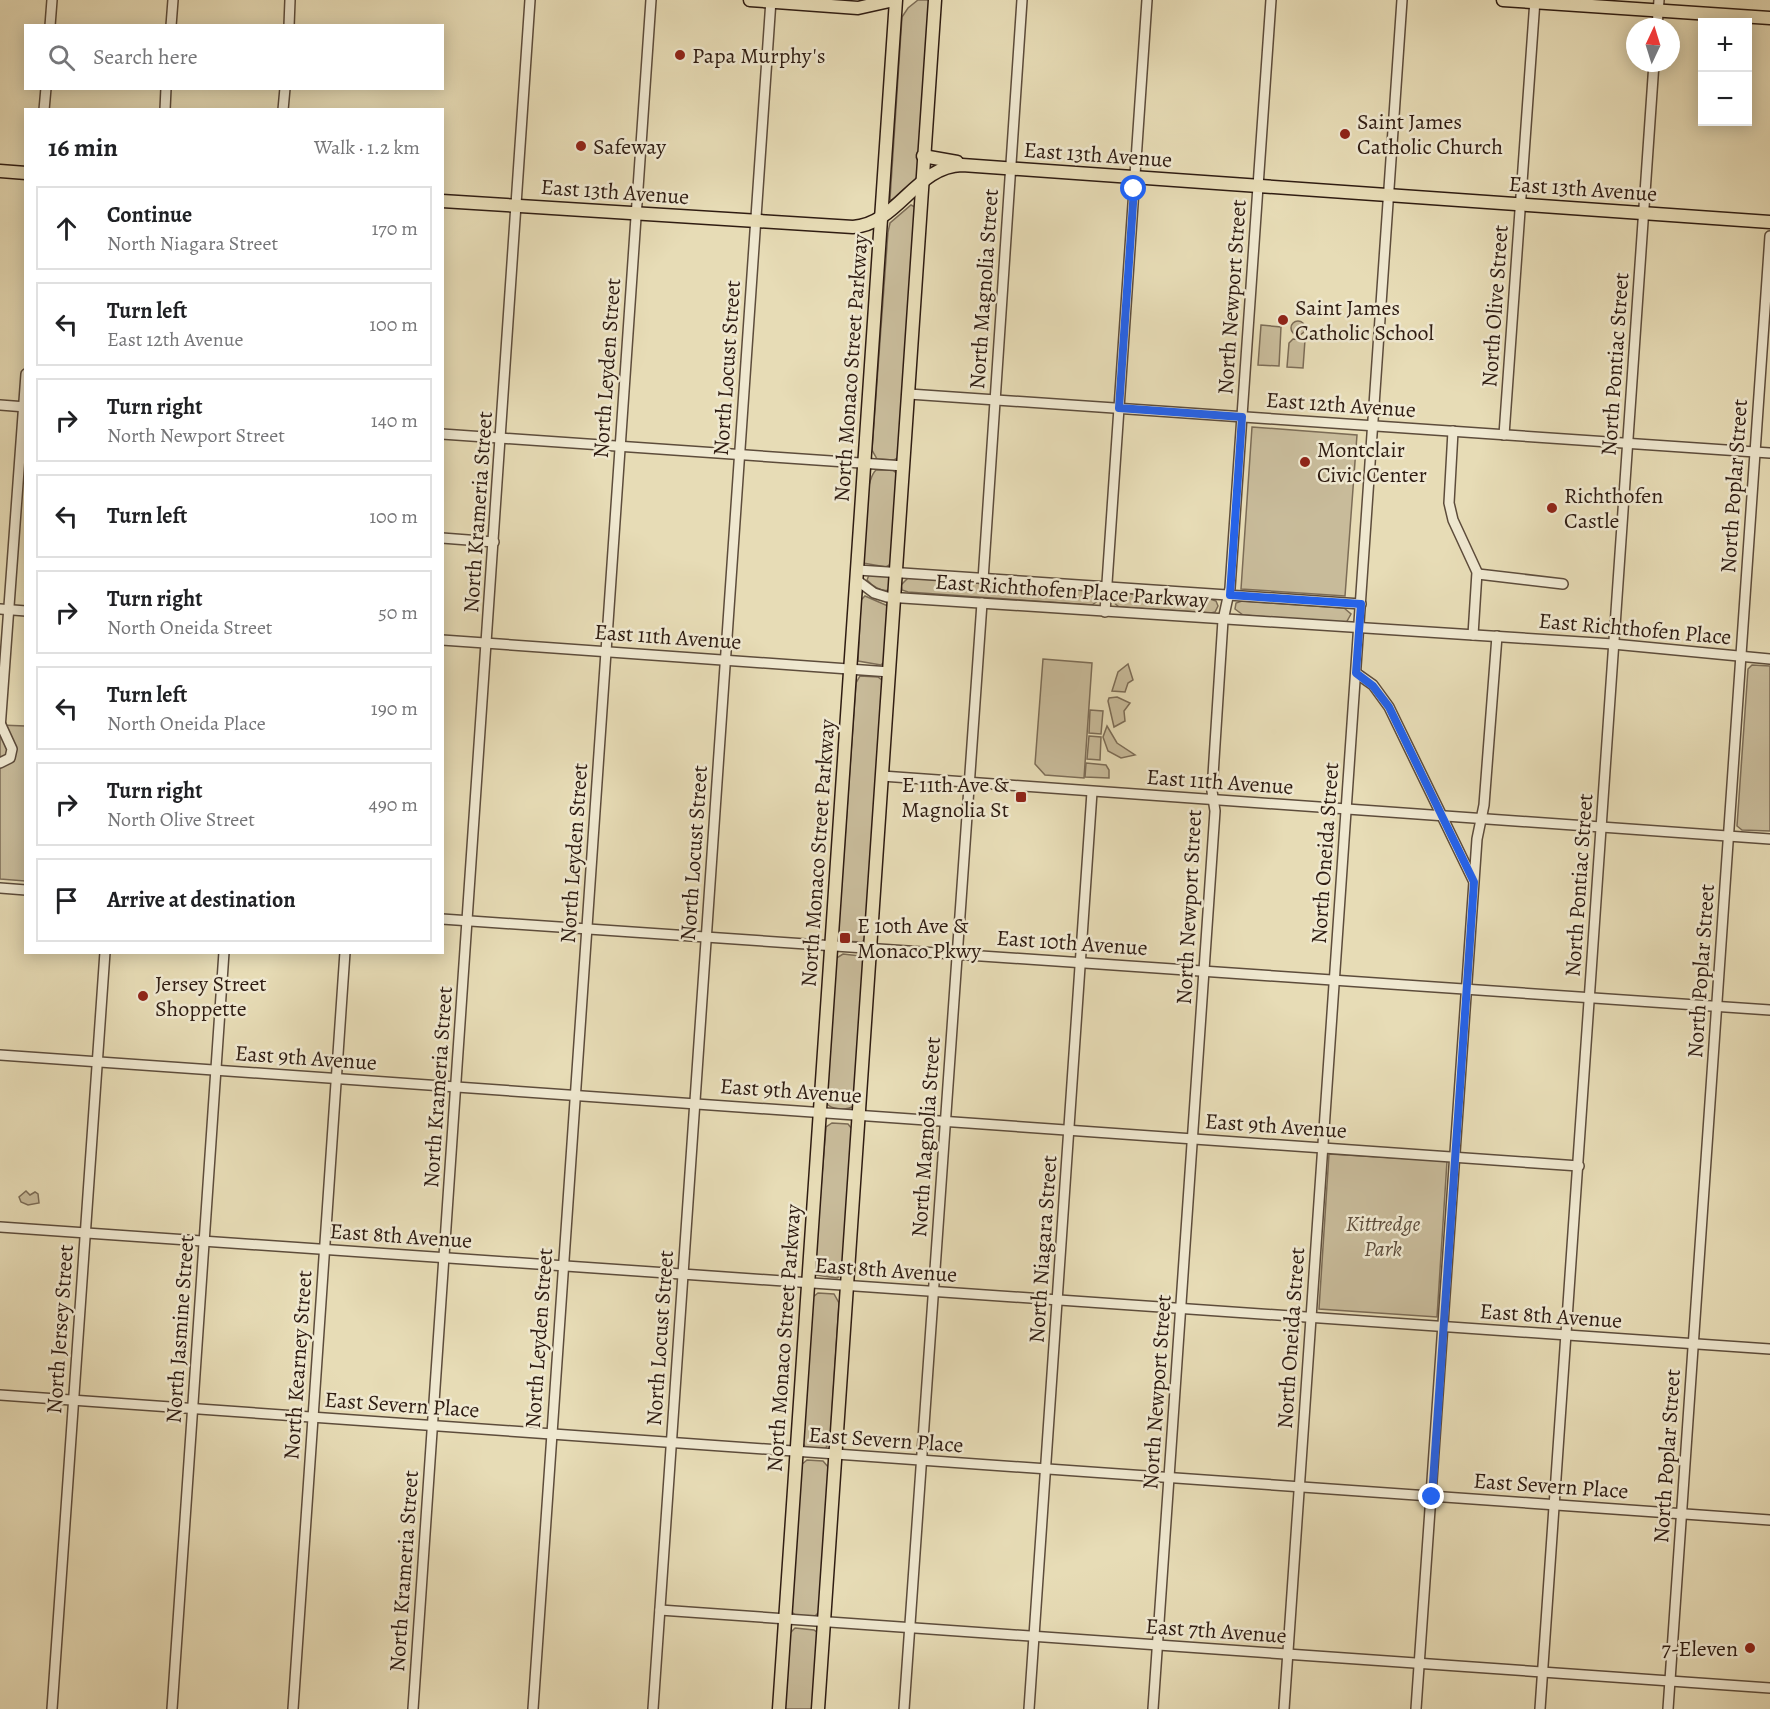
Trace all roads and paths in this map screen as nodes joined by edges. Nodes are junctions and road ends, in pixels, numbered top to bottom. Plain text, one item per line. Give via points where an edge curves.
1 (52, 0) edge
2 (173, 0) edge
3 (290, 0) edge
4 (530, 0) edge
5 (651, 0) edge
6 (750, 0) edge
7 (895, 0) edge
8 (935, 0) edge
9 (1022, 0) edge
10 (1147, 0) edge
11 (1271, 0) edge
12 (1402, 0) edge
13 (1503, 0) edge
14 (771, 1) edge
15 (1535, 1) edge
16 (1658, 5) edge
17 (1770, 18) edge
18 (50, 24) edge
19 (171, 24) edge
20 (289, 24) edge
21 (1653, 72) edge
22 (46, 90) edge
23 (166, 90) edge
24 (285, 90) edge
25 (45, 108) edge
26 (165, 108) edge
27 (284, 108) edge
28 (923, 156) junction
29 (976, 166) junction
30 (1011, 168) junction
31 (0, 171) edge
32 (24, 173) edge
33 (1135, 178) junction
34 (922, 182) junction
35 (1259, 186) junction
36 (1389, 195) junction
37 (444, 201) edge
38 (1521, 204) junction
39 (516, 205) junction
40 (636, 213) junction
41 (1644, 213) junction
42 (881, 218) junction
43 (756, 222) junction
44 (1770, 222) edge
45 (1770, 236) edge
46 (909, 394) junction
47 (995, 400) junction
48 (0, 405) edge
49 (24, 407) edge
50 (1119, 408) junction
51 (1242, 417) junction
52 (1374, 426) junction
53 (1453, 431) junction
54 (444, 434) edge
55 (1504, 435) junction
56 (501, 438) junction
57 (1628, 443) junction
58 (621, 446) junction
59 (1755, 452) junction
60 (1770, 453) edge
61 (740, 455) junction
62 (866, 464) junction
63 (904, 466) junction
64 (444, 538) edge
65 (494, 542) junction
66 (896, 574) junction
67 (1478, 574) junction
68 (858, 576) junction
69 (982, 580) junction
70 (1563, 584) dead end
71 (1107, 588) junction
72 (1230, 595) junction
73 (895, 598) junction
74 (982, 603) junction
75 (1361, 604) junction
76 (4, 610) edge
77 (24, 611) edge
78 (1105, 612) junction
79 (1223, 620) junction
80 (1359, 627) junction
81 (1473, 635) junction
82 (1497, 636) junction
83 (444, 640) edge
84 (487, 643) junction
85 (1613, 644) junction
86 (607, 650) junction
87 (1741, 657) junction
88 (726, 659) junction
89 (1770, 659) edge
90 (851, 669) junction
91 (890, 672) junction
92 (1356, 673) junction
93 (1, 727) edge
94 (0, 763) edge
95 (882, 776) junction
96 (969, 783) junction
97 (1092, 792) junction
98 (1214, 801) junction
99 (1347, 810) junction
100 (1442, 816) junction
101 (1481, 819) junction
102 (1601, 827) junction
103 (1728, 836) junction
104 (1770, 839) edge
105 (1474, 882) junction
106 (0, 888) edge
107 (24, 890) edge
108 (444, 919) edge
109 (468, 920) junction
110 (587, 929) junction
111 (707, 937) junction
112 (832, 945) junction
113 (870, 948) junction
114 (105, 954) edge
115 (224, 954) edge
116 (345, 954) edge
117 (957, 954) junction
118 (1082, 963) junction
119 (1204, 971) junction
120 (1335, 980) junction
121 (1468, 989) junction
122 (1590, 998) junction
123 (1717, 1006) junction
124 (1770, 1010) edge
125 (0, 1055) edge
126 (97, 1061) junction
127 (215, 1070) junction
128 (337, 1079) junction
129 (456, 1088) junction
130 (575, 1095) junction
131 (694, 1102) junction
132 (820, 1112) junction
133 (859, 1114) junction
134 (945, 1120) junction
135 (1069, 1130) junction
136 (1192, 1138) junction
137 (1323, 1149) junction
138 (1454, 1158) junction
139 (1579, 1166) junction
140 (0, 1227) edge
141 (86, 1233) junction
142 (205, 1241) junction
143 (325, 1250) junction
144 (444, 1258) junction
145 (564, 1266) junction
146 (683, 1274) junction
147 (808, 1283) junction
148 (847, 1285) junction
149 (933, 1292) junction
150 (1058, 1301) junction
151 (1182, 1309) junction
152 (1311, 1318) junction
153 (1443, 1327) junction
154 (1566, 1336) junction
155 (1693, 1344) junction
156 (1770, 1349) edge
157 (0, 1395) edge
158 (72, 1401) junction
159 (191, 1410) junction
160 (312, 1417) junction
161 (433, 1428) junction
162 (550, 1434) junction
163 (671, 1443) junction
164 (797, 1453) junction
165 (835, 1455) junction
166 (921, 1461) junction
167 (1046, 1470) junction
168 (1170, 1479) junction
169 (1300, 1487) junction
170 (1432, 1497) junction
171 (1554, 1505) junction
172 (1681, 1514) junction
173 (1770, 1520) edge
174 (660, 1610) junction
175 (785, 1619) junction
176 (824, 1622) junction
177 (910, 1628) junction
178 (1034, 1636) junction
179 (1157, 1645) junction
180 (1288, 1654) junction
181 (1419, 1663) junction
182 (1542, 1672) junction
183 (1670, 1681) junction
184 (1770, 1688) edge
185 (52, 1709) edge
186 (172, 1709) edge
187 (293, 1709) edge
188 (413, 1709) edge
189 (533, 1709) edge
190 (653, 1709) edge
191 (779, 1709) edge
192 (818, 1709) edge
193 (904, 1709) edge
194 (1029, 1709) edge
195 (1153, 1709) edge
196 (1284, 1709) edge
197 (1416, 1709) edge
198 (1540, 1709) edge
199 (1668, 1709) edge

1 - 18 street
2 - 19 street
3 - 20 street
4 - 39 street, North Krameria Street
5 - 40 street, North Leyden Street
6 - 14 main road
7 - 14 main road via 858,8
7 - 42 main road, North Monaco Street Parkway
8 - 28 main road
9 - 30 street, North Magnolia Street
10 - 33 street
11 - 35 street, North Newport Street
12 - 36 street, North Oneida Street
13 - 15 main road
14 - 43 street, North Locust Street
15 - 16 main road
15 - 38 street, North Olive Street
16 - 17 main road
21 - 41 street, North Pontiac Street
22 - 25 street
23 - 26 street
24 - 27 street
28 - 29 main road
28 - 34 main road
29 - 30 main road, East 13th Avenue
29 - 34 main road, East 13th Avenue via 947,167
30 - 33 main road, East 13th Avenue
30 - 47 street, North Magnolia Street
31 - 32 main road
33 - 35 main road, East 13th Avenue
33 - 50 street
34 - 42 main road, East 13th Avenue
34 - 46 main road
35 - 36 main road, East 13th Avenue
35 - 51 street, North Newport Street
36 - 38 main road, East 13th Avenue
36 - 52 street, North Oneida Street
37 - 39 main road, East 13th Avenue
38 - 41 main road, East 13th Avenue
38 - 55 street, North Olive Street
39 - 40 main road, East 13th Avenue
39 - 56 street, North Krameria Street
40 - 43 main road, East 13th Avenue
40 - 58 street, North Leyden Street
41 - 44 main road, East 13th Avenue
41 - 57 street, North Pontiac Street
42 - 43 main road, East 13th Avenue via 853,227
42 - 62 main road, North Monaco Street Parkway
43 - 61 street, North Locust Street
45 - 59 street, North Poplar Street
46 - 47 street, East 12th Avenue
46 - 63 main road
47 - 50 street, East 12th Avenue
47 - 69 street, North Magnolia Street
48 - 49 street
49 - 76 street
50 - 51 street, East 12th Avenue
50 - 71 street
51 - 52 street, East 12th Avenue
51 - 72 street, North Newport Street
52 - 53 street, East 12th Avenue
52 - 75 street, North Oneida Street
53 - 55 street, East 12th Avenue
53 - 67 street via 1450,509
54 - 56 street
55 - 57 street, East 12th Avenue
56 - 58 street
56 - 65 street, North Krameria Street
57 - 59 street, East 12th Avenue
57 - 85 street, North Pontiac Street
58 - 61 street
58 - 86 street, North Leyden Street
59 - 60 street, East 12th Avenue
59 - 87 street, North Poplar Street
61 - 62 street
61 - 88 street, North Locust Street
62 - 63 street
62 - 68 main road, North Monaco Street Parkway
63 - 66 main road
64 - 65 street
65 - 84 street, North Krameria Street
66 - 68 street, East Richthofen Place Parkway
66 - 69 street, East Richthofen Place Parkway
66 - 73 main road
67 - 70 street
67 - 81 street
68 - 73 street, East Richthofen Place Parkway via 874,593
68 - 90 main road, North Monaco Street Parkway
69 - 71 street, East Richthofen Place Parkway
71 - 72 street, East Richthofen Place Parkway
71 - 78 street
72 - 75 street, East Richthofen Place Parkway
72 - 79 street, North Newport Street
73 - 74 street, East Richthofen Place Parkway
73 - 91 main road
74 - 78 street, East Richthofen Place Parkway
74 - 96 street, North Magnolia Street
75 - 80 street, North Oneida Street
76 - 77 street
76 - 93 street
78 - 79 street, East Richthofen Place Parkway
79 - 80 street, East Richthofen Place Parkway
79 - 98 street, North Newport Street
80 - 81 street
80 - 92 street, North Oneida Street
81 - 82 street, East Richthofen Place
82 - 85 street, East Richthofen Place
82 - 101 street
83 - 84 street, East 11th Avenue
84 - 86 street, East 11th Avenue
84 - 109 street, North Krameria Street
85 - 87 street, East Richthofen Place
85 - 102 street, North Pontiac Street
86 - 88 street, East 11th Avenue
86 - 110 street, North Leyden Street
87 - 89 street, East Richthofen Place
87 - 103 street, North Poplar Street
88 - 90 street, East 11th Avenue
88 - 111 street, North Locust Street
90 - 91 street, East 11th Avenue
90 - 112 main road, North Monaco Street Parkway
91 - 95 main road
92 - 99 street, North Oneida Street
92 - 100 street via 1384,698
93 - 94 street via 12,749 10,758
95 - 96 street, East 11th Avenue
95 - 113 main road
96 - 97 street, East 11th Avenue
96 - 117 street, North Magnolia Street
97 - 98 street, East 11th Avenue
97 - 118 street, North Niagara Street
98 - 99 street, East 11th Avenue
98 - 119 street, North Newport Street
99 - 100 street, East 11th Avenue
99 - 120 street, North Oneida Street
100 - 101 street, East 11th Avenue
100 - 105 street
101 - 102 street, East 11th Avenue
101 - 105 street
102 - 103 street, East 11th Avenue
102 - 122 street, North Pontiac Street
103 - 104 street, East 11th Avenue
103 - 123 street, North Poplar Street
105 - 121 street
106 - 107 street
108 - 109 street, East 10th Avenue
109 - 110 street, East 10th Avenue
109 - 129 street, North Krameria Street
110 - 111 street, East 10th Avenue
110 - 130 street, North Leyden Street
111 - 112 street, East 10th Avenue
111 - 131 street, North Locust Street
112 - 113 street, East 10th Avenue
112 - 132 main road, North Monaco Street Parkway
113 - 117 street, East 10th Avenue
113 - 133 main road
114 - 126 street, North Jersey Street
115 - 127 street, North Jasmine Street
116 - 128 street, North Kearney Street
117 - 118 street, East 10th Avenue
117 - 134 street, North Magnolia Street
118 - 119 street, East 10th Avenue
118 - 135 street, North Niagara Street
119 - 120 street, East 10th Avenue
119 - 136 street, North Newport Street
120 - 121 street, East 10th Avenue
120 - 137 street, North Oneida Street
121 - 122 street, East 10th Avenue
121 - 138 street
122 - 123 street, East 10th Avenue
122 - 139 street, North Pontiac Street
123 - 124 street, East 10th Avenue
123 - 155 street, North Poplar Street
125 - 126 street, East 9th Avenue
126 - 127 street, East 9th Avenue
126 - 141 street, North Jersey Street
127 - 128 street, East 9th Avenue
127 - 142 street, North Jasmine Street
128 - 129 street, East 9th Avenue
128 - 143 street, North Kearney Street
129 - 130 street, East 9th Avenue
129 - 144 street, North Krameria Street
130 - 131 street, East 9th Avenue
130 - 145 street, North Leyden Street
131 - 132 street, East 9th Avenue
131 - 146 street, North Locust Street
132 - 133 street, East 9th Avenue
132 - 147 main road, North Monaco Street Parkway
133 - 134 street, East 9th Avenue
133 - 148 main road
134 - 135 street, East 9th Avenue
134 - 149 street, North Magnolia Street
135 - 136 street, East 9th Avenue
135 - 150 street, North Niagara Street
136 - 137 street, East 9th Avenue
136 - 151 street, North Newport Street
137 - 138 street, East 9th Avenue
137 - 152 street, North Oneida Street
138 - 139 street, East 9th Avenue
138 - 153 street
139 - 154 street, North Pontiac Street
140 - 141 street, East 8th Avenue
141 - 142 street, East 8th Avenue
141 - 158 street, North Jersey Street
142 - 143 street, East 8th Avenue
142 - 159 street, North Jasmine Street
143 - 144 street, East 8th Avenue
143 - 160 street, North Kearney Street
144 - 145 street, East 8th Avenue
144 - 161 street, North Krameria Street
145 - 146 street, East 8th Avenue
145 - 162 street, North Leyden Street
146 - 147 street, East 8th Avenue
146 - 163 street, North Locust Street
147 - 148 street, East 8th Avenue
147 - 164 main road, North Monaco Street Parkway
148 - 149 street, East 8th Avenue
148 - 165 main road
149 - 150 street, East 8th Avenue
149 - 166 street, North Magnolia Street
150 - 151 street, East 8th Avenue
150 - 167 street, North Niagara Street
151 - 152 street, East 8th Avenue
151 - 168 street, North Newport Street
152 - 153 street, East 8th Avenue
152 - 169 street, North Oneida Street
153 - 154 street, East 8th Avenue
153 - 170 street
154 - 155 street, East 8th Avenue
154 - 171 street, North Pontiac Street
155 - 156 street, East 8th Avenue
155 - 172 street, North Poplar Street
157 - 158 street, East Severn Place
158 - 159 street, East Severn Place
158 - 185 street, North Jersey Street
159 - 160 street, East Severn Place
159 - 186 street, North Jasmine Street
160 - 161 street, East Severn Place
160 - 187 street, North Kearney Street
161 - 162 street, East Severn Place
161 - 188 street, North Krameria Street
162 - 163 street, East Severn Place
162 - 189 street, North Leyden Street
163 - 164 street, East Severn Place
163 - 174 street, North Locust Street
164 - 165 street, East Severn Place
164 - 175 main road, North Monaco Street Parkway
165 - 166 street, East Severn Place
165 - 176 main road
166 - 167 street, East Severn Place
166 - 177 street, North Magnolia Street
167 - 168 street, East Severn Place
167 - 178 street, North Niagara Street
168 - 169 street, East Severn Place
168 - 179 street, North Newport Street
169 - 170 street, East Severn Place
169 - 180 street, North Oneida Street
170 - 171 street, East Severn Place
170 - 181 street
171 - 172 street, East Severn Place
171 - 182 street, North Pontiac Street
172 - 173 street, East Severn Place
172 - 183 street, North Poplar Street
174 - 175 street, East 7th Avenue
174 - 190 street, North Locust Street
175 - 176 street, East 7th Avenue
175 - 191 main road, North Monaco Street Parkway
176 - 177 street, East 7th Avenue
176 - 192 main road
177 - 178 street, East 7th Avenue
177 - 193 street, North Magnolia Street
178 - 179 street, East 7th Avenue
178 - 194 street, North Niagara Street
179 - 180 street, East 7th Avenue
179 - 195 street, North Newport Street
180 - 181 street, East 7th Avenue
180 - 196 street, North Oneida Street
181 - 182 street, East 7th Avenue
181 - 197 street
182 - 183 street, East 7th Avenue
182 - 198 street, North Pontiac Street
183 - 184 street, East 7th Avenue
183 - 199 street, North Poplar Street

